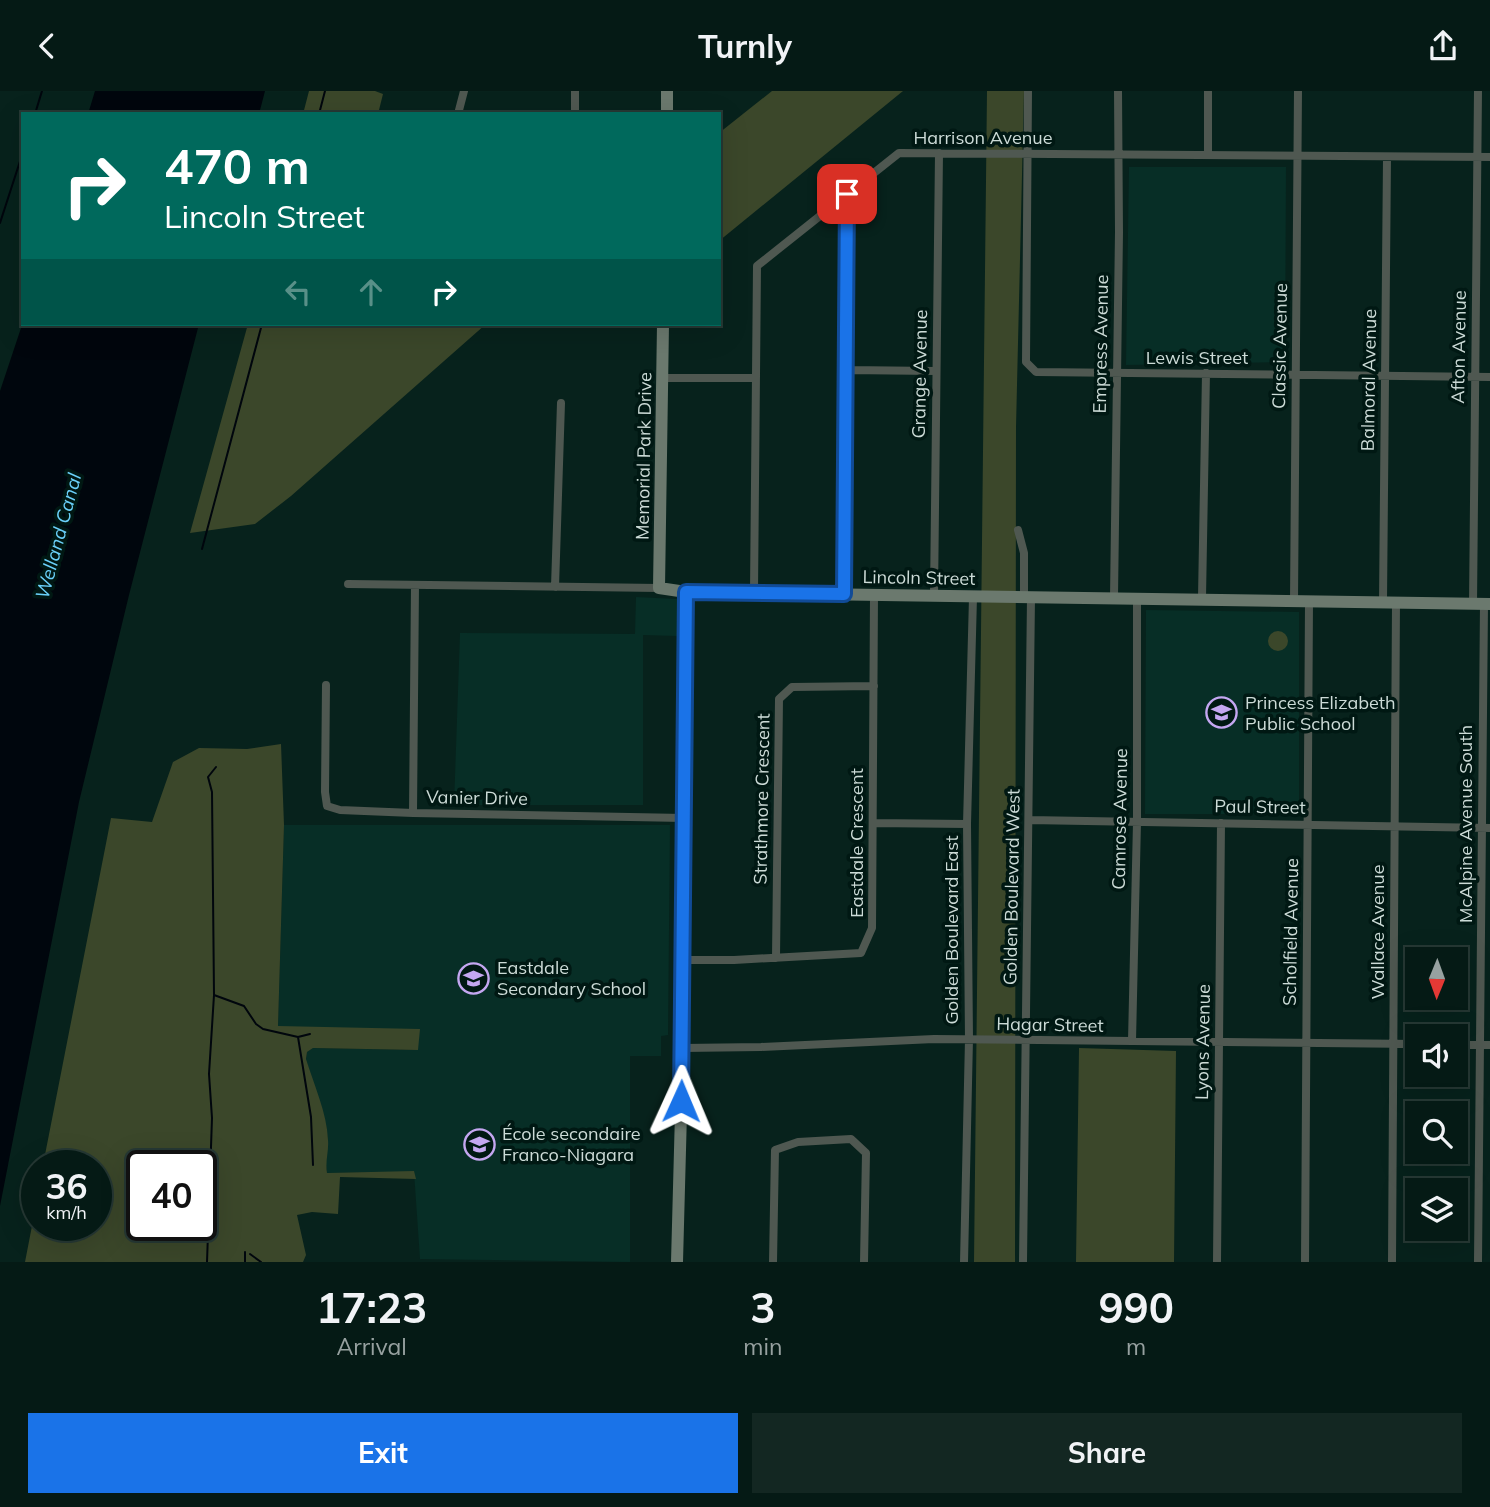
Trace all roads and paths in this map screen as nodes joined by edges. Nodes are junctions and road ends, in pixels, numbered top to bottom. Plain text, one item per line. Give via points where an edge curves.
1 (464, 91) edge
2 (575, 91) edge
3 (667, 91) edge
4 (1028, 91) edge
5 (1118, 91) edge
6 (1208, 91) edge
7 (1298, 91) edge
8 (1478, 91) edge
9 (459, 112) edge
10 (575, 112) edge
11 (667, 112) edge
12 (939, 153) junction
13 (1028, 154) junction
14 (1118, 155) junction
15 (1208, 155) junction
16 (1297, 156) junction
17 (1478, 157) junction
18 (1490, 157) edge
19 (1387, 158) junction
20 (847, 194) junction
21 (663, 326) edge
22 (847, 370) junction
23 (936, 371) junction
24 (1116, 373) junction
25 (1206, 373) junction
26 (1295, 375) junction
27 (1385, 376) junction
28 (1474, 376) junction
29 (1490, 376) edge
30 (662, 378) junction
31 (755, 378) junction
32 (561, 403) dead end
33 (1018, 530) dead end
34 (348, 584) dead end
35 (415, 585) junction
36 (555, 587) junction
37 (659, 588) junction
38 (686, 592) junction
39 (754, 592) junction
40 (844, 594) junction
41 (874, 595) junction
42 (934, 596) junction
43 (973, 597) junction
44 (1027, 597) junction
45 (1114, 597) junction
46 (1137, 598) junction
47 (1202, 598) junction
48 (1294, 601) junction
49 (1309, 602) junction
50 (1389, 602) junction
51 (1482, 604) edge
52 (326, 685) dead end
53 (874, 686) junction
54 (413, 813) junction
55 (684, 818) junction
56 (1029, 820) junction
57 (1137, 822) junction
58 (873, 823) junction
59 (1221, 823) junction
60 (967, 824) junction
61 (1308, 824) junction
62 (1394, 826) junction
63 (1486, 827) edge
64 (776, 958) junction
65 (684, 960) junction
66 (969, 1039) junction
67 (1026, 1040) junction
68 (1132, 1041) junction
69 (1219, 1042) junction
70 (1306, 1043) junction
71 (1393, 1044) junction
72 (1405, 1044) edge
73 (1485, 1045) edge
74 (683, 1048) junction
75 (677, 1262) edge
76 (773, 1262) edge
77 (864, 1262) edge
78 (964, 1262) edge
79 (1023, 1262) edge
80 (1217, 1262) edge
81 (1305, 1262) edge
82 (1392, 1262) edge
83 (1478, 1262) edge

1 - 9 street
2 - 10 street
3 - 11 main road
4 - 13 street
5 - 14 street, Empress Avenue
6 - 15 street
7 - 16 street, Classic Avenue
8 - 17 street, Afton Avenue
12 - 13 street, Harrison Avenue
12 - 20 street, Harrison Avenue via 899,153
12 - 23 street, Grange Avenue
13 - 14 street, Harrison Avenue
13 - 24 street, Lewis Street via 1026,362 1036,372
14 - 15 street, Harrison Avenue
14 - 24 street, Empress Avenue
15 - 16 street, Harrison Avenue
16 - 19 street, Harrison Avenue
16 - 26 street, Classic Avenue
17 - 18 street, Harrison Avenue
17 - 19 street, Harrison Avenue
17 - 28 street, Afton Avenue
19 - 27 street, Balmoral Avenue
20 - 22 street
20 - 31 street, Harrison Avenue via 757,266
21 - 30 main road, Memorial Park Drive
22 - 23 street
22 - 40 street
23 - 42 street, Grange Avenue
24 - 25 street, Lewis Street
24 - 45 street, Empress Avenue
25 - 26 street, Lewis Street
25 - 47 street
26 - 27 street, Lewis Street
26 - 48 street, Classic Avenue
27 - 28 street, Lewis Street
27 - 50 street, Balmoral Avenue
28 - 29 street, Lewis Street
28 - 51 street, Afton Avenue
30 - 31 street
30 - 37 main road, Memorial Park Drive
31 - 39 street, Harrison Avenue
32 - 36 street
33 - 44 street, Golden Boulevard West
34 - 35 street, Lincoln Street
35 - 36 street, Lincoln Street
35 - 54 street, Vanier Drive
36 - 37 street, Lincoln Street
37 - 38 main road, Lincoln Street
38 - 39 main road, Lincoln Street
38 - 55 main road
39 - 40 main road, Lincoln Street
40 - 41 main road, Lincoln Street
41 - 42 main road, Lincoln Street
41 - 53 street, Eastdale Crescent
42 - 43 main road, Lincoln Street
43 - 44 main road, Lincoln Street
43 - 60 street, Golden Boulevard East
44 - 45 main road, Lincoln Street
44 - 56 street, Golden Boulevard West
45 - 46 main road, Lincoln Street
46 - 47 main road, Lincoln Street
46 - 57 street, Camrose Avenue
47 - 48 main road, Lincoln Street
48 - 49 main road, Lincoln Street
49 - 50 main road, Lincoln Street
49 - 61 street, Scholfield Avenue
50 - 51 main road, Lincoln Street
50 - 62 street, Wallace Avenue
51 - 63 street, McAlpine Avenue South
52 - 54 street via 327,806
53 - 58 street, Eastdale Crescent
53 - 64 street, Strathmore Crescent via 792,687 779,699
54 - 55 street, Vanier Drive
55 - 65 main road
56 - 57 street, Paul Street
56 - 67 street, Golden Boulevard West
57 - 59 street, Paul Street
57 - 68 street, Camrose Avenue
58 - 60 street
58 - 64 street, Eastdale Crescent via 872,928 862,953
59 - 61 street, Paul Street
59 - 69 street, Lyons Avenue
60 - 66 street, Golden Boulevard East
61 - 62 street, Paul Street
61 - 70 street, Scholfield Avenue
62 - 63 street, Paul Street
62 - 71 street, Wallace Avenue
63 - 73 street, McAlpine Avenue South
64 - 65 street, Eastdale Crescent
65 - 74 main road
66 - 67 street, Hagar Street
66 - 74 street, Hagar Street
66 - 78 street, Golden Boulevard East
67 - 68 street, Hagar Street
67 - 79 street, Golden Boulevard West
68 - 69 street, Hagar Street
69 - 70 street, Hagar Street
69 - 80 street, Lyons Avenue
70 - 71 street, Hagar Street
70 - 81 street, Scholfield Avenue
71 - 72 street, Hagar Street
71 - 82 street, Wallace Avenue
73 - 83 street, McAlpine Avenue South
74 - 75 main road
76 - 77 street via 775,1150 798,1142 851,1139 866,1153

